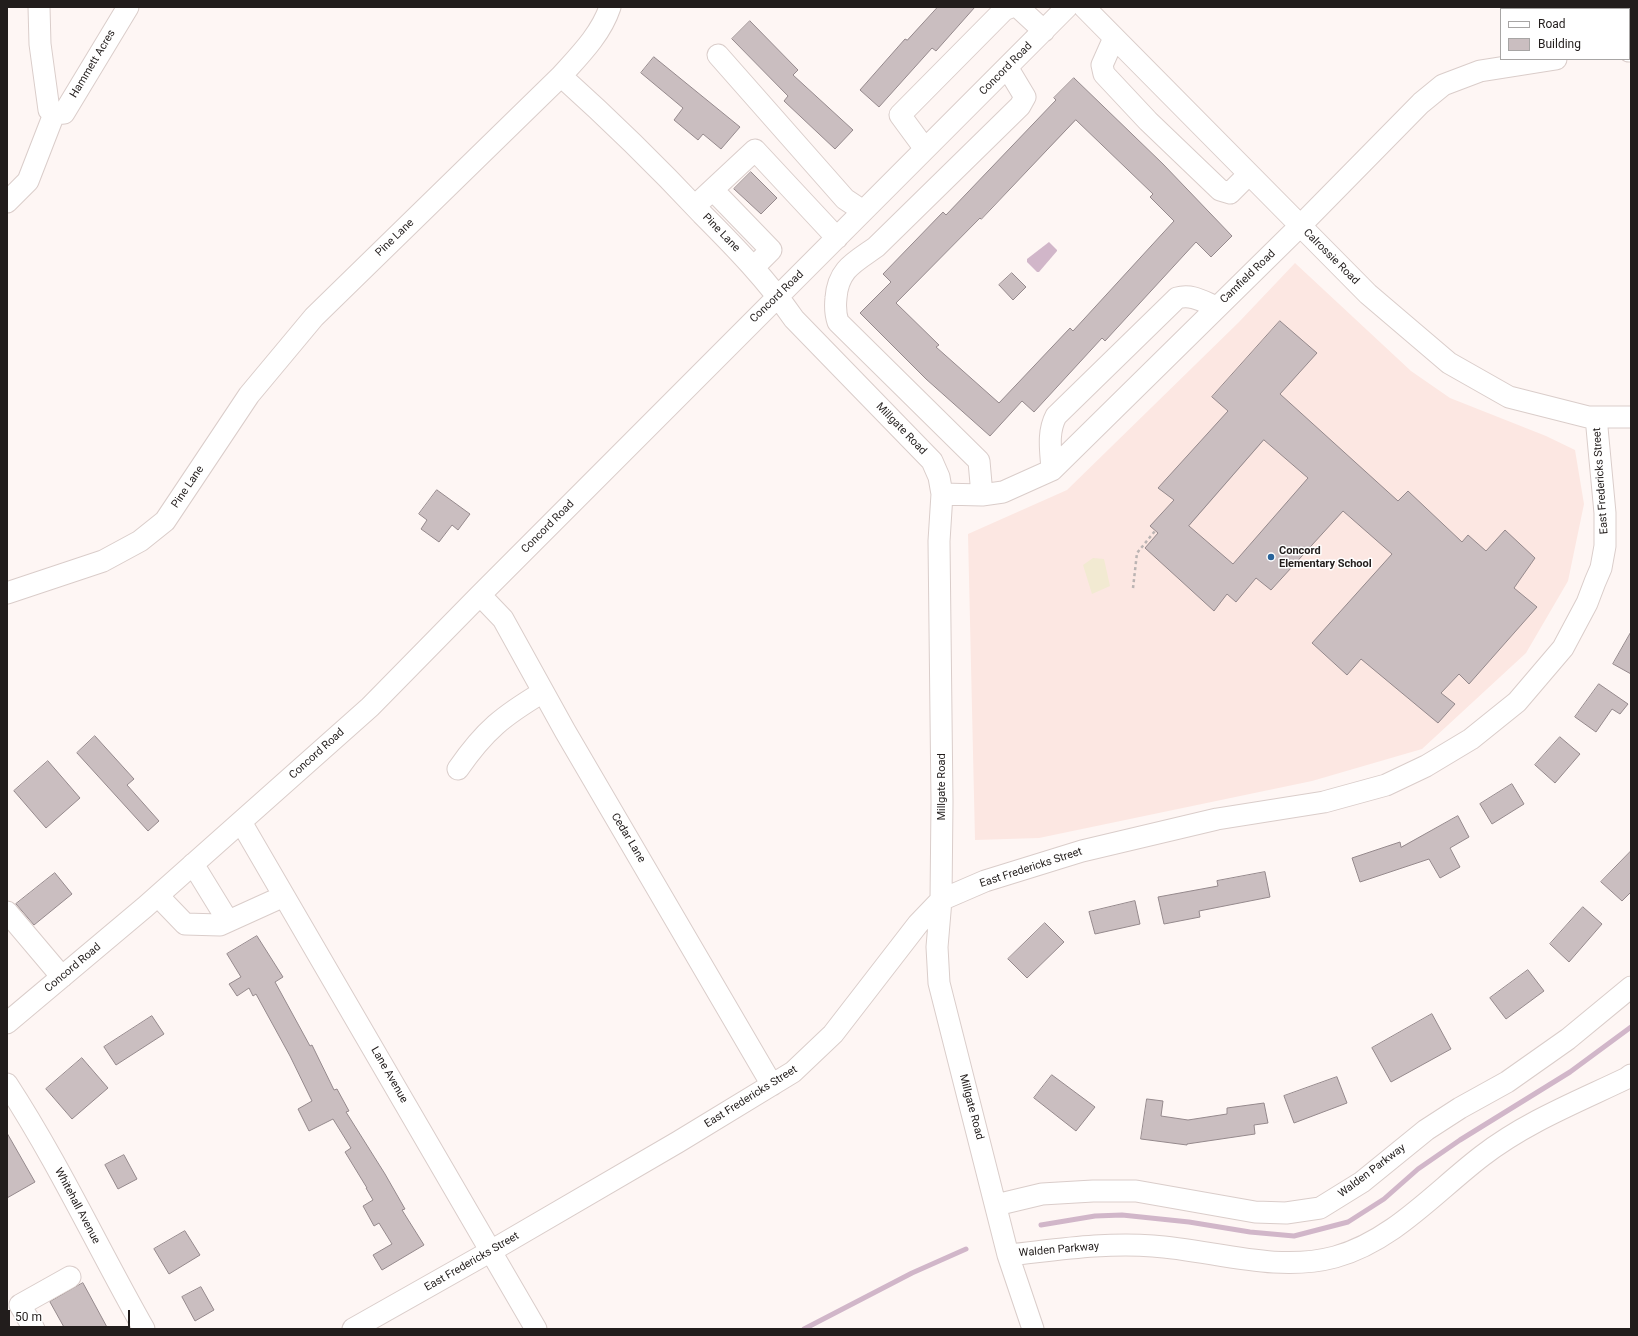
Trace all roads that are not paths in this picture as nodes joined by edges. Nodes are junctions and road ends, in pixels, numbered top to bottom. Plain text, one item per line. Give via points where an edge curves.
1 (39, 7) edge
2 (128, 7) edge
3 (610, 7) edge
4 (1011, 7) edge
5 (1018, 7) edge
6 (1067, 7) edge
7 (1084, 7) edge
8 (1044, 31) junction
9 (1114, 38) junction
10 (718, 55) dead end
11 (1550, 60) edge
12 (1007, 68) junction
13 (561, 76) junction
14 (54, 114) junction
15 (925, 149) junction
16 (1248, 174) junction
17 (713, 190) junction
18 (7, 202) edge
19 (695, 206) junction
20 (863, 211) junction
21 (1300, 226) junction
22 (833, 242) junction
23 (850, 266) junction
24 (754, 267) junction
25 (778, 296) junction
26 (1216, 307) junction
27 (1596, 417) junction
28 (1631, 417) edge
29 (1052, 470) junction
30 (942, 494) junction
31 (982, 495) junction
32 (7, 593) edge
33 (480, 595) junction
34 (543, 692) junction
35 (458, 769) dead end
36 (241, 822) junction
37 (193, 864) junction
38 (158, 896) junction
39 (284, 896) junction
40 (941, 900) junction
41 (7, 912) edge
42 (228, 921) junction
43 (62, 977) junction
44 (1631, 987) edge
45 (7, 1023) edge
46 (1631, 1075) edge
47 (7, 1084) edge
48 (772, 1085) junction
49 (996, 1205) junction
50 (491, 1251) junction
51 (1008, 1255) junction
52 (70, 1277) dead end
53 (14, 1309) edge
54 (34, 1329) edge
55 (144, 1329) edge
56 (353, 1329) edge
57 (536, 1329) edge
58 (1033, 1329) edge

1 - 14 street via 40,44 49,110
2 - 14 street, Hammett Acres via 64,113
3 - 13 street via 592,41
4 - 15 street via 1004,10 900,115
5 - 8 street
6 - 8 street, Concord Road
7 - 9 street, Calrossie Road
8 - 12 street, Concord Road
9 - 16 street, Calrossie Road
9 - 16 street via 1102,65 1104,74 1148,121 1220,190 1230,192
10 - 20 street via 845,199
11 - 21 street, Camfield Road via 1480,71 1443,85 1421,103
12 - 15 street, Concord Road
12 - 23 street via 1025,97 1020,106 876,247
13 - 19 street, Pine Lane via 634,144
13 - 32 street, Pine Lane via 314,317 249,395 165,521 140,541 102,561
14 - 18 street via 28,181
15 - 20 street, Concord Road
16 - 21 street, Calrossie Road
17 - 19 street
17 - 22 street via 755,150
17 - 24 street via 771,250
19 - 24 street, Pine Lane
20 - 22 street, Concord Road
21 - 26 street, Camfield Road
21 - 27 street, Calrossie Road via 1368,294 1449,363 1509,397
22 - 23 street
22 - 25 street, Concord Road
23 - 31 street via 842,273 836,286 834,312 838,322 979,461
24 - 25 street, Pine Lane
25 - 30 street, Millgate Road via 794,319 932,461 939,477
25 - 33 street, Concord Road
26 - 29 street, Camfield Road
26 - 29 street via 1195,297 1177,298 1056,416 1050,435
27 - 28 street, Calrossie Road
27 - 40 street, East Fredericks Street via 1605,513 1605,546 1601,568 1587,603 1563,648 1517,702 1471,739 1426,766 1386,785 1324,802 1217,819 1082,851 985,881
29 - 31 street, Camfield Road via 1003,492
30 - 31 street, Camfield Road
30 - 40 street, Millgate Road via 939,540
33 - 34 street, Cedar Lane via 503,619
33 - 36 street, Concord Road via 370,707
34 - 35 street via 511,711 490,729 473,747
34 - 48 street, Cedar Lane
36 - 37 street, Concord Road
36 - 39 street, Lane Avenue
37 - 38 street, Concord Road
37 - 42 street
38 - 42 street via 184,924 220,925
38 - 43 street, Concord Road
39 - 42 street
39 - 50 street, Lane Avenue
40 - 48 street, East Fredericks Street via 918,924 833,1034 793,1072
40 - 49 street, Millgate Road via 937,947 939,983
41 - 43 street
43 - 45 street, Concord Road
44 - 49 street, Walden Parkway via 1568,1039 1507,1082 1426,1130 1362,1182 1320,1208 1286,1213 1255,1212 1136,1191 1042,1194
46 - 51 street, Walden Parkway via 1526,1126 1482,1156 1413,1214 1366,1245 1334,1257 1303,1262 1272,1262 1154,1246 1112,1245
47 - 55 street, Whitehall Avenue via 35,1127
48 - 50 street, East Fredericks Street
49 - 51 street, Millgate Road
50 - 56 street, East Fredericks Street
50 - 57 street, Lane Avenue
51 - 58 street, Millgate Road
52 - 53 street
53 - 54 street

